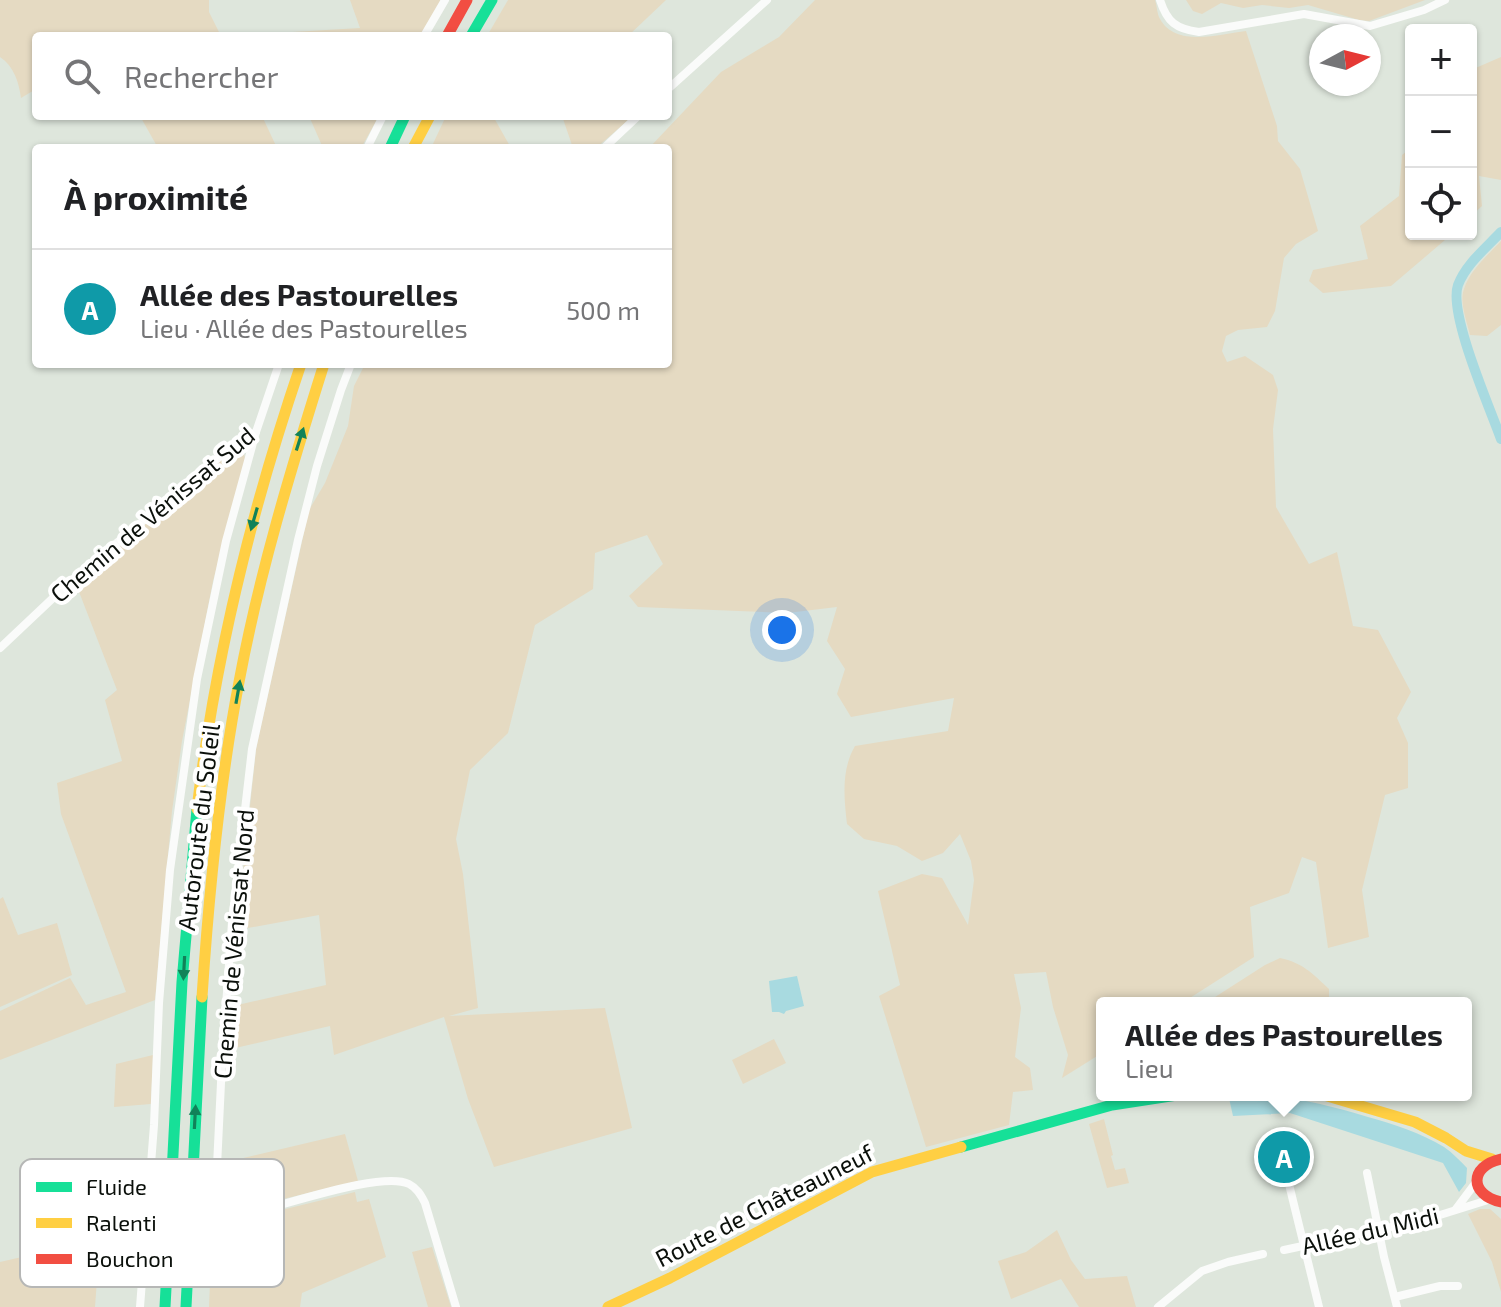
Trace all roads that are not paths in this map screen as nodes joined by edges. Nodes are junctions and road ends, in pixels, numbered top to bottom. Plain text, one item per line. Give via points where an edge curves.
1 (445, 0) edge
2 (467, 0) edge
3 (492, 0) edge
4 (767, 0) edge
5 (1160, 0) edge
6 (1445, 0) edge
7 (426, 32) edge
8 (449, 32) edge
9 (473, 32) edge
10 (672, 85) edge
11 (381, 120) edge
12 (403, 120) edge
13 (428, 120) edge
14 (634, 120) edge
15 (369, 144) edge
16 (392, 144) edge
17 (415, 144) edge
18 (608, 144) edge
19 (278, 368) edge
20 (300, 368) edge
21 (323, 368) edge
22 (349, 368) edge
23 (256, 432) junction
24 (0, 648) edge
25 (1143, 1101) edge
26 (1344, 1101) edge
27 (1466, 1151) junction
28 (1284, 1154) dead end
29 (151, 1159) edge
30 (173, 1159) edge
31 (193, 1159) edge
32 (217, 1159) edge
33 (1496, 1159) edge
34 (1367, 1173) dead end
35 (1478, 1177) junction
36 (1497, 1203) edge
37 (284, 1204) edge
38 (1455, 1209) junction
39 (1378, 1230) junction
40 (1303, 1246) junction
41 (1284, 1250) dead end
42 (1263, 1254) dead end
43 (1458, 1286) dead end
44 (142, 1287) edge
45 (166, 1287) edge
46 (187, 1287) edge
47 (1395, 1297) junction
48 (140, 1307) edge
49 (165, 1307) edge
50 (186, 1307) edge
51 (456, 1307) edge
52 (608, 1307) edge
53 (1158, 1307) edge
54 (1319, 1307) edge
55 (1397, 1307) edge

1 - 7 street
2 - 8 main road
3 - 9 main road
4 - 10 street
5 - 6 street via 1170,22 1199,32 1304,14 1370,26
11 - 15 street
12 - 16 main road
13 - 17 main road
14 - 18 street
19 - 23 street, Chemin de Vénissat Sud
20 -> 30 main road, Autoroute du Soleil via 246,547 200,785
31 -> 21 main road, Autoroute du Soleil via 222,785 263,571
22 - 32 street, Chemin de Vénissat Nord via 302,525 252,749 232,922
23 - 24 street, Chemin de Vénissat Sud via 71,581
23 - 29 street via 197,679 170,870
25 - 52 main road, Route de Châteauneuf via 1093,1110 872,1172
26 - 27 main road via 1415,1122
27 - 33 main road
27 - 35 main road
28 - 40 street
33 - 35 main road via 1481,1167
34 - 39 street
35 - 36 main road via 1481,1194
35 - 38 street, Allée du Midi
36 - 38 street, Allée du Midi
37 - 51 street, Chemin de Vénissat Nord via 368,1182 411,1185 425,1203
38 - 39 street, Allée du Midi
39 - 40 street, Allée du Midi
39 - 47 street
40 - 41 street, Allée du Midi
40 - 54 street
42 - 53 street via 1202,1271
43 - 47 street
44 - 48 street
45 -> 49 main road, Autoroute du Soleil
50 -> 46 main road, Autoroute du Soleil
47 - 55 street

